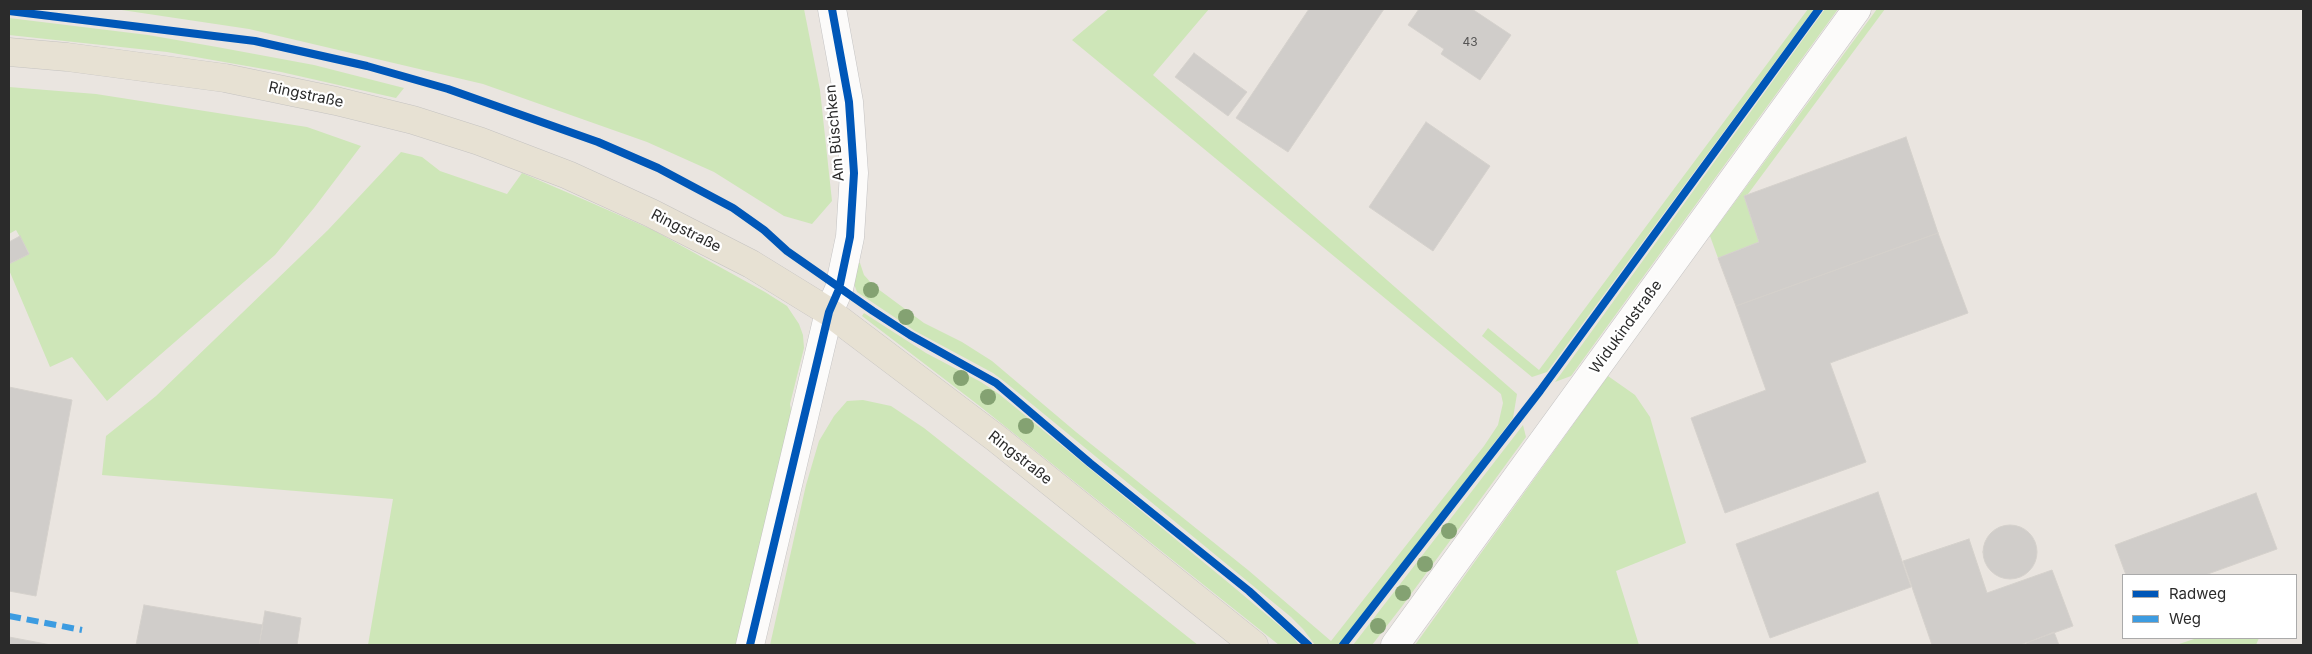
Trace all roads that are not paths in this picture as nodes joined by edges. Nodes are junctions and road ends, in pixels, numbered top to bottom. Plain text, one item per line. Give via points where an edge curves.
1 (832, 9) edge
2 (1857, 9) edge
3 (9, 52) edge
4 (829, 312) junction
5 (750, 645) edge
6 (1254, 645) edge
7 (1395, 645) edge

1 - 4 street, Am Büschken via 849,102 854,173 850,237 840,289
2 - 7 street, Widukindstraße
3 - 4 main road, Ringstraße via 67,56 225,78 413,120 568,175 651,213 751,264
4 - 5 street, Am Büschken
4 - 6 main road, Ringstraße via 997,439

